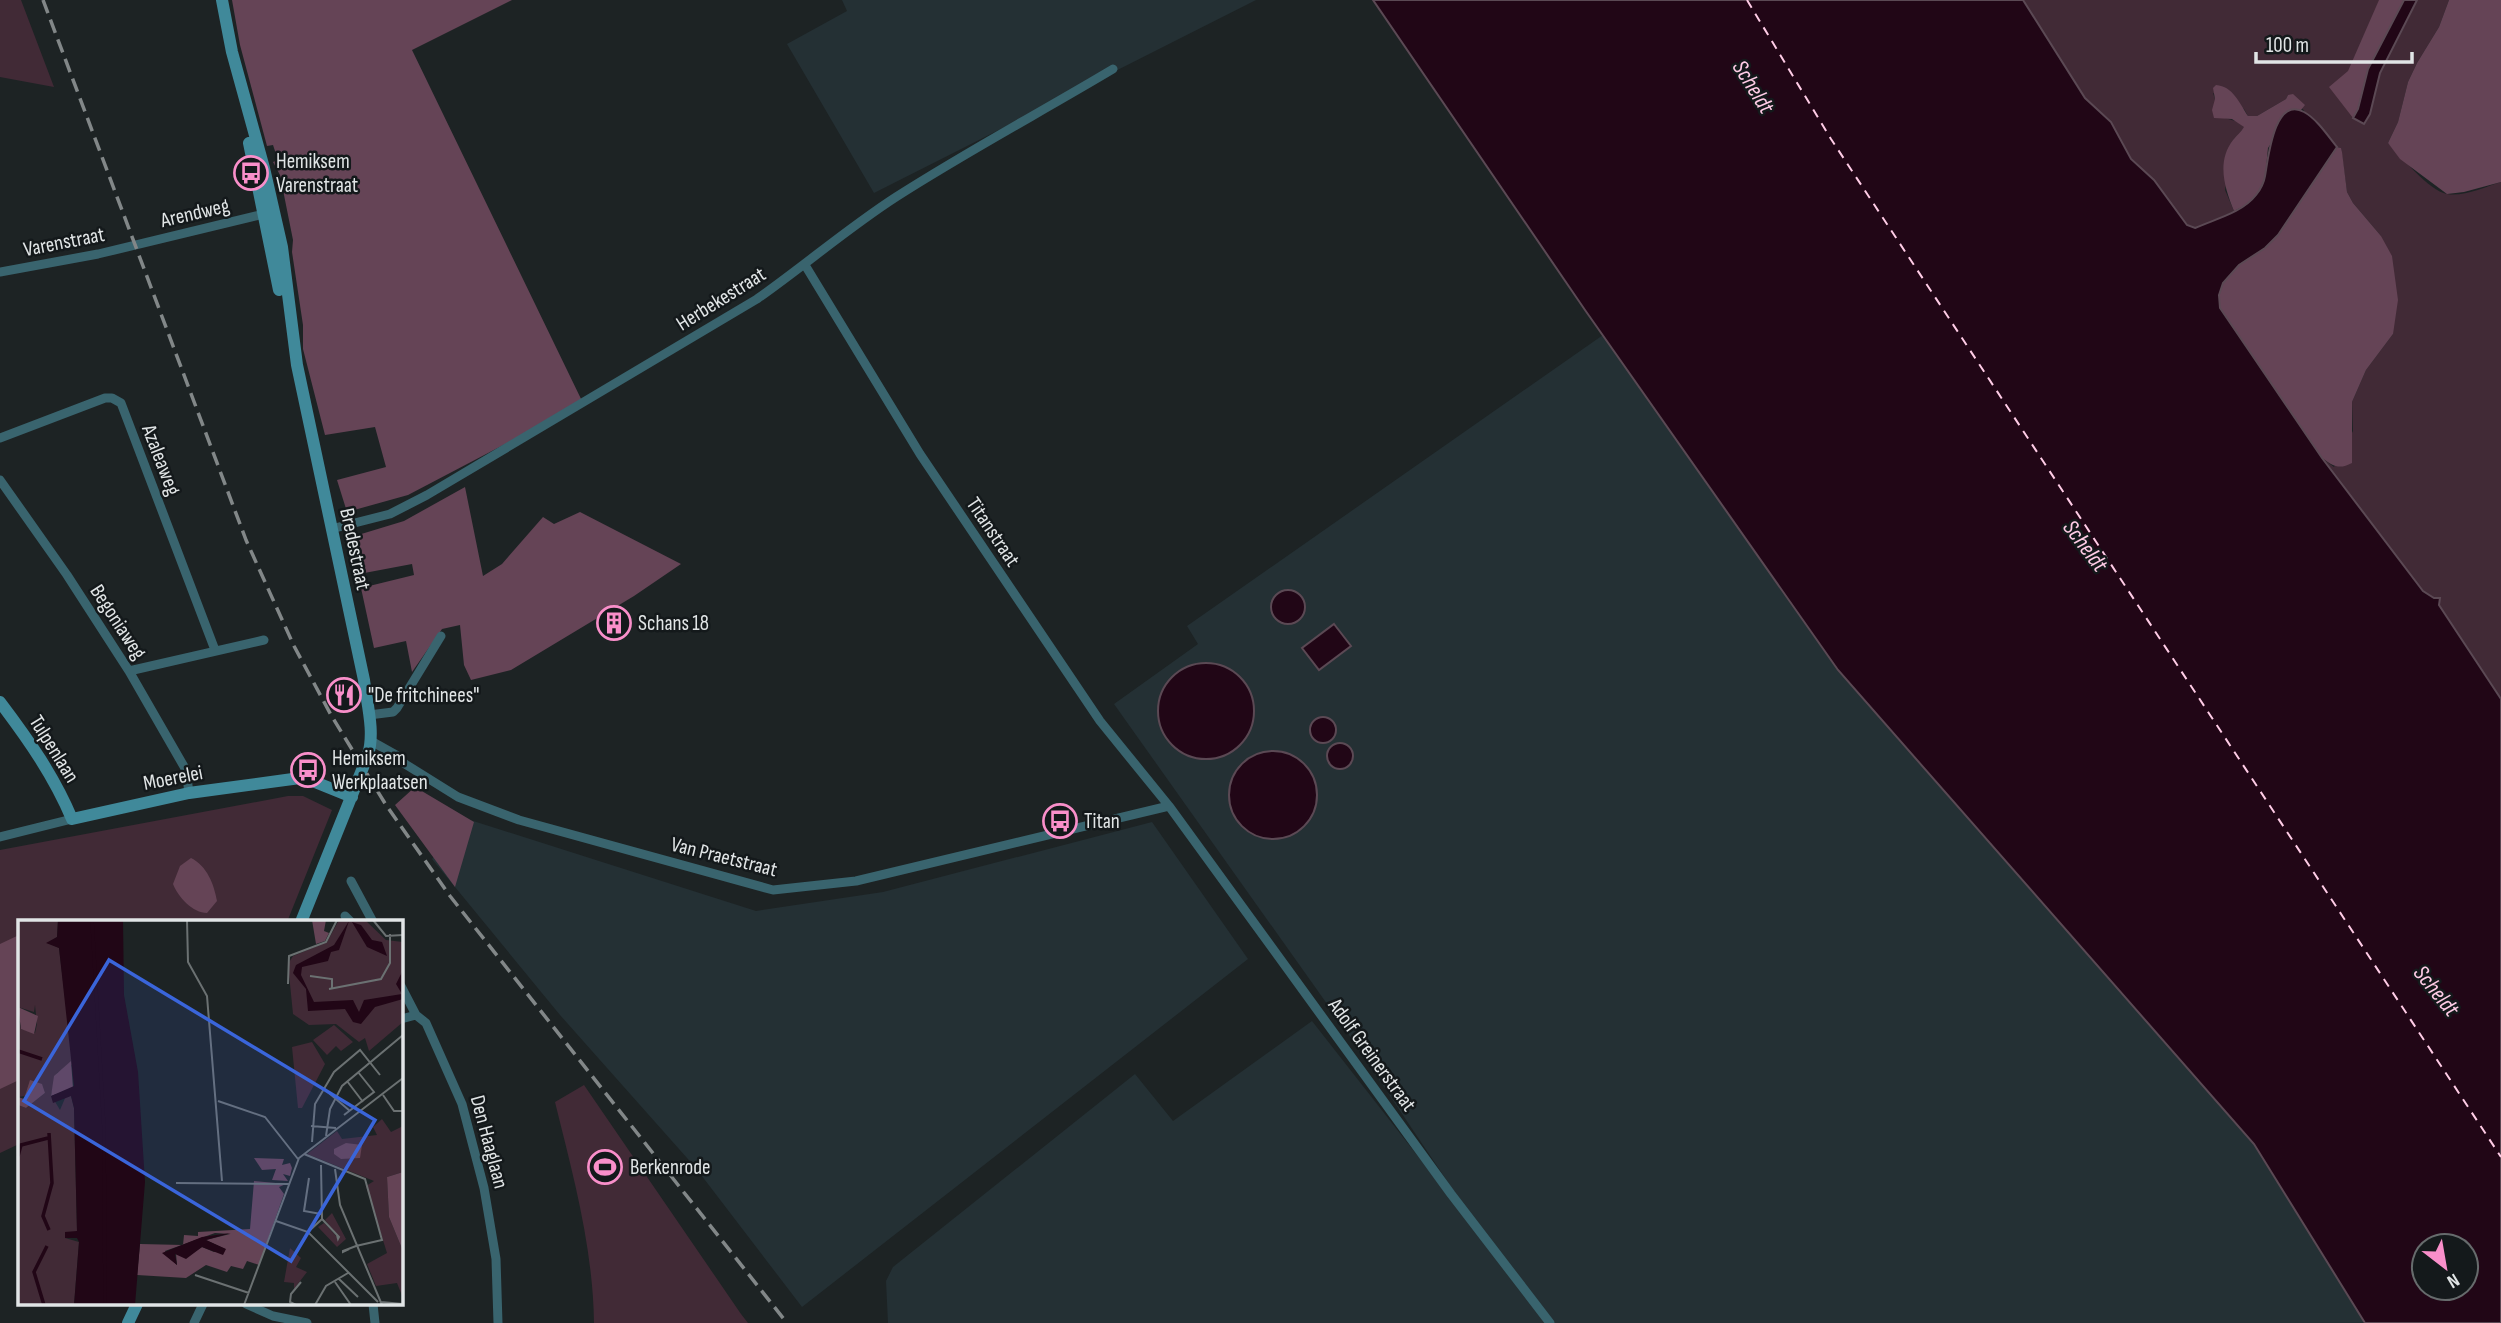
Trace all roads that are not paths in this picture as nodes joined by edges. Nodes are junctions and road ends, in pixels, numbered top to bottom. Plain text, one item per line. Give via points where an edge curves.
1 (222, 0) edge
2 (232, 52) junction
3 (1113, 69) dead end
4 (264, 215) junction
5 (135, 244) joint
6 (805, 265) junction
7 (0, 272) edge
8 (297, 365) junction
9 (0, 438) edge
10 (0, 480) edge
11 (331, 529) junction
12 (441, 636) dead end
13 (264, 640) dead end
14 (215, 650) junction
15 (128, 671) junction
16 (0, 702) edge
17 (369, 715) junction
18 (371, 741) junction
19 (189, 793) junction
20 (352, 797) junction
21 (1169, 806) junction
22 (72, 819) junction
23 (0, 837) edge
24 (351, 881) dead end
25 (302, 920) edge
26 (372, 920) edge
27 (402, 988) edge
28 (416, 1015) junction
29 (402, 1019) edge
30 (136, 1306) edge
31 (202, 1306) edge
32 (253, 1306) edge
33 (128, 1323) edge
34 (194, 1323) edge
35 (307, 1323) edge
36 (498, 1323) edge
37 (1550, 1323) edge

1 - 2 main road, Bredestraat
2 - 4 main road, Bredestraat
2 - 8 main road, Bredestraat via 282,247
3 - 6 street, Herbekestraat via 897,197
4 - 5 street, Arendweg
4 - 8 main road, Bredestraat
5 - 7 street, Varenstraat
6 - 11 street, Herbekestraat via 757,299 407,506
6 - 21 street, Titanstraat via 1000,575 1100,721
8 - 11 main road, Bredestraat
9 - 14 street, Azaleaweg via 105,398 121,403
10 - 15 street, Begoniaweg
11 - 17 main road, Bredestraat
12 - 17 street via 393,712
13 - 14 street
14 - 15 street
15 - 19 street, Begoniaweg via 186,770
16 - 22 main road, Tulpenlaan via 36,752
17 - 18 main road, Bredestraat
18 - 20 main road
18 - 21 street, Van Praetstraat via 458,797 519,820 773,890 856,881
19 - 20 main road, Moerelei via 300,778
19 - 22 main road, Moerelei
20 - 25 main road
21 - 37 street, Adolf Greinerstraat via 1451,1195
22 - 23 street, Moerelei
24 - 26 street
27 - 28 street, Den Haaglaan
28 - 29 street
28 - 36 street, Den Haaglaan via 426,1023 459,1098 484,1188 496,1259
30 - 33 main road
31 - 34 street
32 - 35 street via 273,1316

